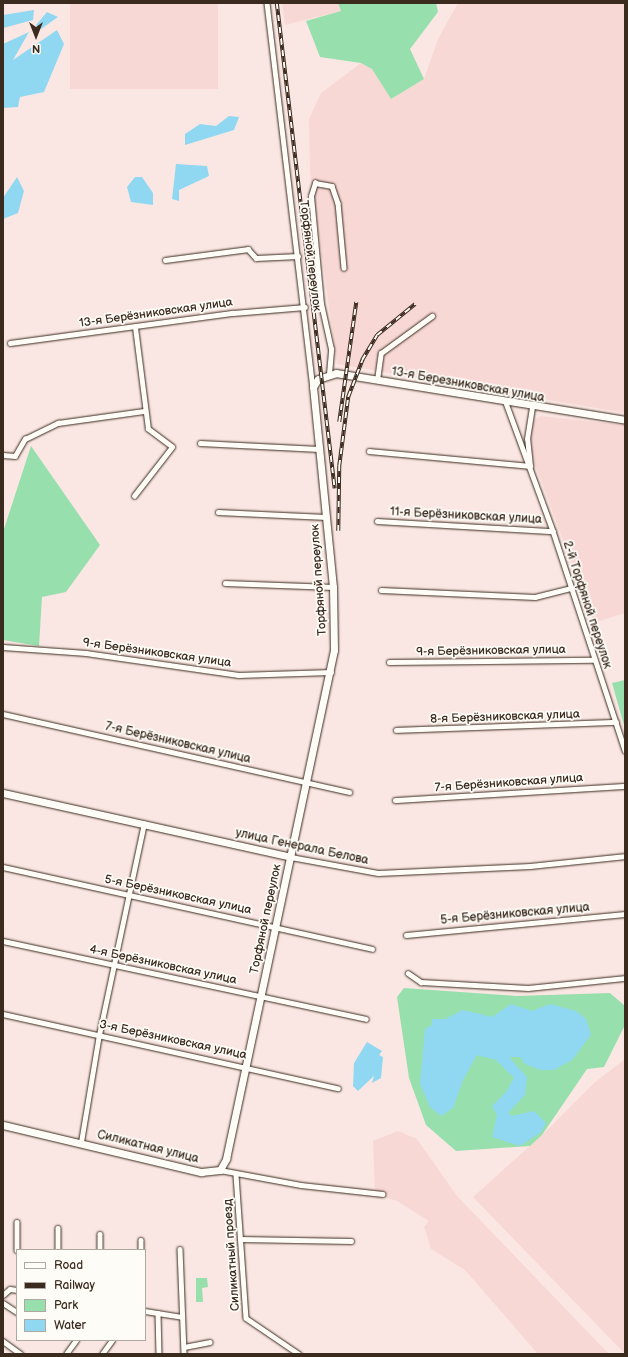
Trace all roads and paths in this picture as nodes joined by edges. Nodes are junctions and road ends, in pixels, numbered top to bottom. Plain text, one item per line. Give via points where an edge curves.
1 (267, 3) edge
2 (298, 256) junction
3 (165, 260) dead end
4 (344, 268) dead end
5 (306, 307) junction
6 (432, 316) dead end
7 (135, 327) junction
8 (10, 343) dead end
9 (329, 374) junction
10 (377, 380) junction
11 (313, 387) junction
12 (506, 403) junction
13 (532, 408) junction
14 (145, 411) junction
15 (625, 420) edge
16 (200, 443) dead end
17 (319, 449) junction
18 (369, 451) dead end
19 (3, 455) edge
20 (530, 466) junction
21 (134, 496) dead end
22 (218, 512) dead end
23 (326, 517) junction
24 (377, 521) dead end
25 (553, 531) junction
26 (225, 583) dead end
27 (333, 587) junction
28 (571, 588) junction
29 (381, 590) dead end
30 (3, 647) edge
31 (593, 660) junction
32 (389, 662) dead end
33 (331, 672) junction
34 (3, 714) edge
35 (616, 722) junction
36 (396, 730) dead end
37 (625, 750) edge
38 (308, 783) junction
39 (625, 786) edge
40 (349, 792) dead end
41 (3, 793) edge
42 (395, 800) dead end
43 (144, 824) junction
44 (625, 856) edge
45 (291, 857) junction
46 (3, 867) edge
47 (130, 896) junction
48 (625, 914) edge
49 (276, 927) junction
50 (406, 935) dead end
51 (3, 941) edge
52 (372, 949) dead end
53 (113, 965) junction
54 (408, 973) dead end
55 (625, 978) edge
56 (261, 997) junction
57 (3, 1014) edge
58 (366, 1018) dead end
59 (99, 1035) junction
60 (246, 1065) junction
61 (338, 1088) dead end
62 (3, 1125) edge
63 (81, 1142) junction
64 (220, 1170) junction
65 (236, 1175) junction
66 (383, 1194) dead end
67 (17, 1222) dead end
68 (58, 1228) dead end
69 (100, 1234) dead end
70 (240, 1239) junction
71 (140, 1240) dead end
72 (351, 1241) dead end
73 (17, 1249) edge
74 (58, 1249) edge
75 (100, 1249) edge
76 (141, 1249) edge
77 (180, 1249) dead end
78 (16, 1290) edge
79 (3, 1295) edge
80 (3, 1303) edge
81 (146, 1310) edge
82 (16, 1311) edge
83 (158, 1313) junction
84 (182, 1316) junction
85 (3, 1341) edge
86 (75, 1341) edge
87 (111, 1341) edge
88 (210, 1342) dead end
89 (184, 1347) junction
90 (21, 1354) edge
91 (66, 1354) edge
92 (102, 1354) edge
93 (159, 1354) edge
94 (184, 1354) edge
95 (299, 1354) edge

1 - 2 street, Торфяной переулок
2 - 3 street via 256,258 248,249 236,249
2 - 5 street, Торфяной переулок
4 - 9 street via 332,186 315,183 311,196 321,304 331,349
5 - 7 street, 13-я Берёзниковская улица via 233,313
5 - 11 street, Торфяной переулок
6 - 10 street via 381,353
7 - 8 street, 13-я Берёзниковская улица
7 - 14 street
9 - 10 street, 13-я Березниковская улица
9 - 11 street
10 - 12 street, 13-я Березниковская улица
11 - 17 street, Торфяной переулок
12 - 13 street, 13-я Березниковская улица
12 - 20 street, 2-й Торфяной переулок
13 - 15 street, 13-я Березниковская улица
13 - 20 street, 2-й Торфяной переулок via 527,439
14 - 19 street via 52,424 25,440 14,456
14 - 21 street via 148,428 172,447
16 - 17 street
17 - 23 street, Торфяной переулок
18 - 20 street
20 - 25 street, 2-й Торфяной переулок
22 - 23 street
23 - 27 street, Торфяной переулок
24 - 25 street, 11-я Берёзниковская улица
25 - 28 street, 2-й Торфяной переулок
26 - 27 street
27 - 33 street, Торфяной переулок via 336,628
28 - 29 street via 535,597
28 - 31 street, 2-й Торфяной переулок
30 - 33 street, 9-я Берёзниковская улица via 86,653 238,675
31 - 32 street, 9-я Берёзниковская улица
31 - 35 street, 2-й Торфяной переулок
33 - 38 street, Торфяной переулок
34 - 38 street, 7-я Берёзниковская улица
35 - 36 street, 8-я Берёзниковская улица
35 - 37 street, 2-й Торфяной переулок
38 - 40 street, 7-я Берёзниковская улица
38 - 45 street, Торфяной переулок
39 - 42 street, 7-я Берёзниковская улица
41 - 43 street, улица Генерала Белова
43 - 45 street, улица Генерала Белова
43 - 47 street via 133,865
44 - 45 street, улица Генерала Белова via 530,866 378,873
45 - 49 street, Торфяной переулок
46 - 47 street, 5-я Берёзниковская улица
47 - 49 street, 5-я Берёзниковская улица
47 - 53 street
48 - 50 street, 5-я Берёзниковская улица
49 - 52 street, 5-я Берёзниковская улица
49 - 56 street, Торфяной переулок
51 - 53 street, 4-я Берёзниковская улица
53 - 56 street, 4-я Берёзниковская улица
53 - 59 street
54 - 55 street via 421,982 528,988
56 - 58 street, 4-я Берёзниковская улица
56 - 60 street, Торфяной переулок
57 - 59 street, 3-я Берёзниковская улица
59 - 60 street, 3-я Берёзниковская улица
59 - 63 street
60 - 61 street, 3-я Берёзниковская улица
60 - 64 street, Торфяной переулок via 226,1159
62 - 63 street, Силикатная улица
63 - 64 street, Силикатная улица via 184,1169
64 - 65 street, Силикатная улица
65 - 66 street, Силикатная улица
65 - 70 street, Силикатный проезд
67 - 73 street
68 - 74 street
69 - 75 street
70 - 72 street
70 - 95 street, Силикатный проезд via 246,1318
71 - 76 street
77 - 84 street
78 - 79 street via 10,1289
80 - 82 street
81 - 83 street
83 - 84 street
83 - 93 street
84 - 89 street
85 - 90 street
86 - 91 street
87 - 92 street
88 - 89 street
89 - 94 street

